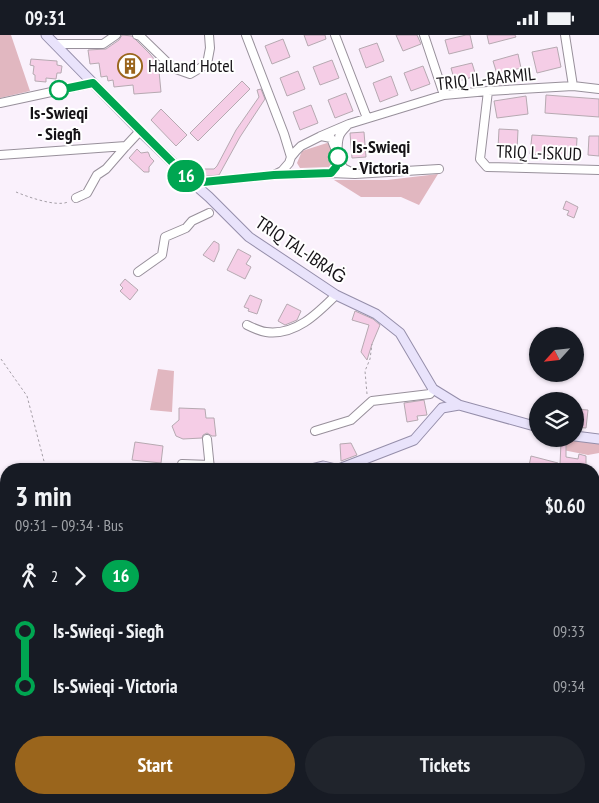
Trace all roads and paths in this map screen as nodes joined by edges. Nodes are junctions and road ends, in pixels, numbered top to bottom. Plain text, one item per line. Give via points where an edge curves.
1 (46, 35) edge
2 (116, 35) edge
3 (137, 35) edge
4 (209, 35) edge
5 (246, 35) edge
6 (335, 35) edge
7 (424, 35) edge
8 (565, 35) edge
9 (56, 44) junction
10 (93, 83) junction
11 (573, 86) junction
12 (599, 89) edge
13 (488, 91) junction
14 (444, 95) junction
15 (0, 103) edge
16 (367, 118) junction
17 (349, 123) junction
18 (140, 131) junction
19 (284, 134) junction
20 (321, 136) junction
21 (126, 145) junction
22 (301, 146) junction
23 (338, 154) junction
24 (0, 155) edge
25 (290, 160) junction
26 (439, 169) dead end
27 (599, 171) edge
28 (331, 173) junction
29 (299, 174) junction
30 (355, 174) junction
31 (274, 175) junction
32 (193, 183) junction
33 (16, 192) dead end
34 (76, 198) joint
35 (209, 213) dead end
36 (138, 271) dead end
37 (336, 295) junction
38 (247, 325) dead end
39 (372, 344) dead end
40 (1, 359) dead end
41 (433, 389) junction
42 (368, 405) junction
43 (459, 405) junction
44 (442, 408) junction
45 (529, 424) edge
46 (315, 431) dead end
47 (584, 436) edge
48 (207, 439) dead end
49 (599, 439) edge
50 (44, 463) edge
51 (210, 463) edge
52 (353, 463) edge

1 - 9 main road, TRIQ TAL-IBRAĠ
2 - 9 street via 103,45
3 - 4 street via 173,68 190,74 207,64
5 - 19 street
6 - 16 street
7 - 14 street
8 - 11 street
9 - 10 main road, TRIQ TAL-IBRAĠ
10 - 15 street
10 - 18 main road, TRIQ TAL-IBRAĠ
11 - 12 street, TRIQ IL-BARMIL
11 - 13 street, TRIQ IL-BARMIL
13 - 14 street, TRIQ IL-BARMIL
13 - 27 street, TRIQ L-ISKUD via 480,159 487,167
14 - 16 street, TRIQ IL-BARMIL
16 - 17 street, TRIQ IL-BARMIL
17 - 20 street, TRIQ IL-BARMIL
17 - 23 street via 339,135
18 - 21 street
18 - 32 main road, TRIQ TAL-IBRAĠ
19 - 22 street
19 - 25 street
20 - 22 street, TRIQ IL-BARMIL
20 - 23 street via 331,138
21 - 24 street
21 - 34 street via 97,175 87,193
22 - 25 street, TRIQ IL-BARMIL
23 - 28 street via 338,162
23 - 30 street via 343,168
25 - 29 street via 291,168
25 - 31 street, TRIQ IL-BARMIL via 282,171
26 - 30 street
28 - 29 street
28 - 30 street
29 - 31 street
31 - 32 street
32 - 37 main road, TRIQ TAL-IBRAĠ via 249,237
33 - 34 path via 40,201 64,203
35 - 36 street via 165,237 162,255
37 - 38 street via 297,327 264,332
37 - 41 main road, TRIQ TAL-IBRAĠ via 376,314 400,333
39 - 42 path via 365,371
40 - 50 path via 27,396
41 - 42 street via 430,394 372,401
41 - 43 main road, TRIQ TAL-IBRAĠ
41 - 44 main road
42 - 46 street via 351,420
43 - 44 main road
43 - 45 main road, TRIQ TAL-IBRAĠ
44 - 52 main road via 414,440
47 - 49 main road
48 - 51 street

